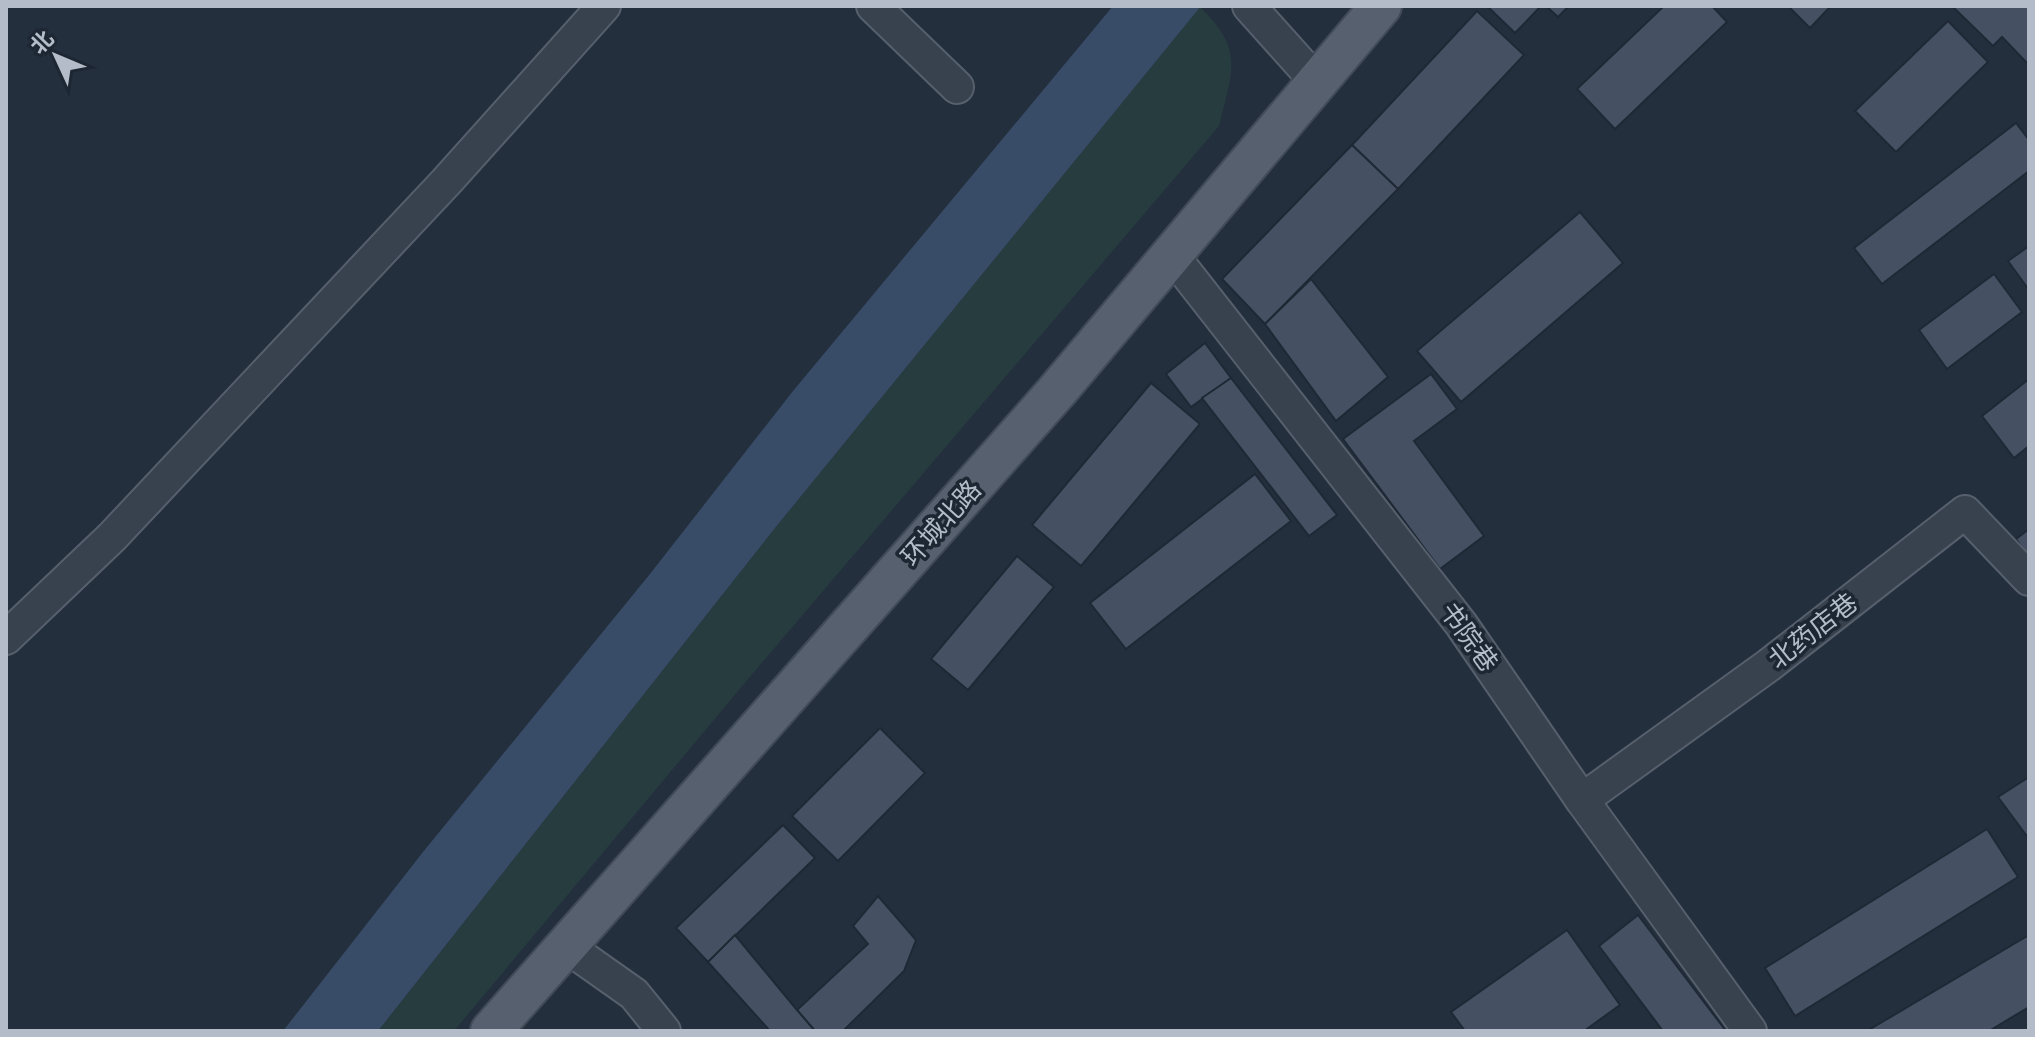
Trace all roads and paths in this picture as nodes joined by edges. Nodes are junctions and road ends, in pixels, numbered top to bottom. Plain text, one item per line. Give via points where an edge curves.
1 (604, 6) edge
2 (873, 6) edge
3 (1249, 6) edge
4 (1381, 6) edge
5 (1317, 82) junction
6 (957, 87) dead end
7 (1172, 255) junction
8 (2029, 579) edge
9 (6, 638) edge
10 (1582, 800) junction
11 (566, 946) junction
12 (491, 1031) edge
13 (664, 1031) edge
14 (1750, 1031) edge

1 - 9 street via 144,502
2 - 6 street
3 - 5 street
4 - 5 main road, 环城北路
5 - 7 main road, 环城北路
7 - 10 street, 书院巷 via 1461,624
7 - 11 main road, 环城北路
8 - 10 street, 北药店巷 via 1965,512 1769,665
10 - 14 street, 书院巷
11 - 12 main road, 环城北路
11 - 13 street via 634,994

